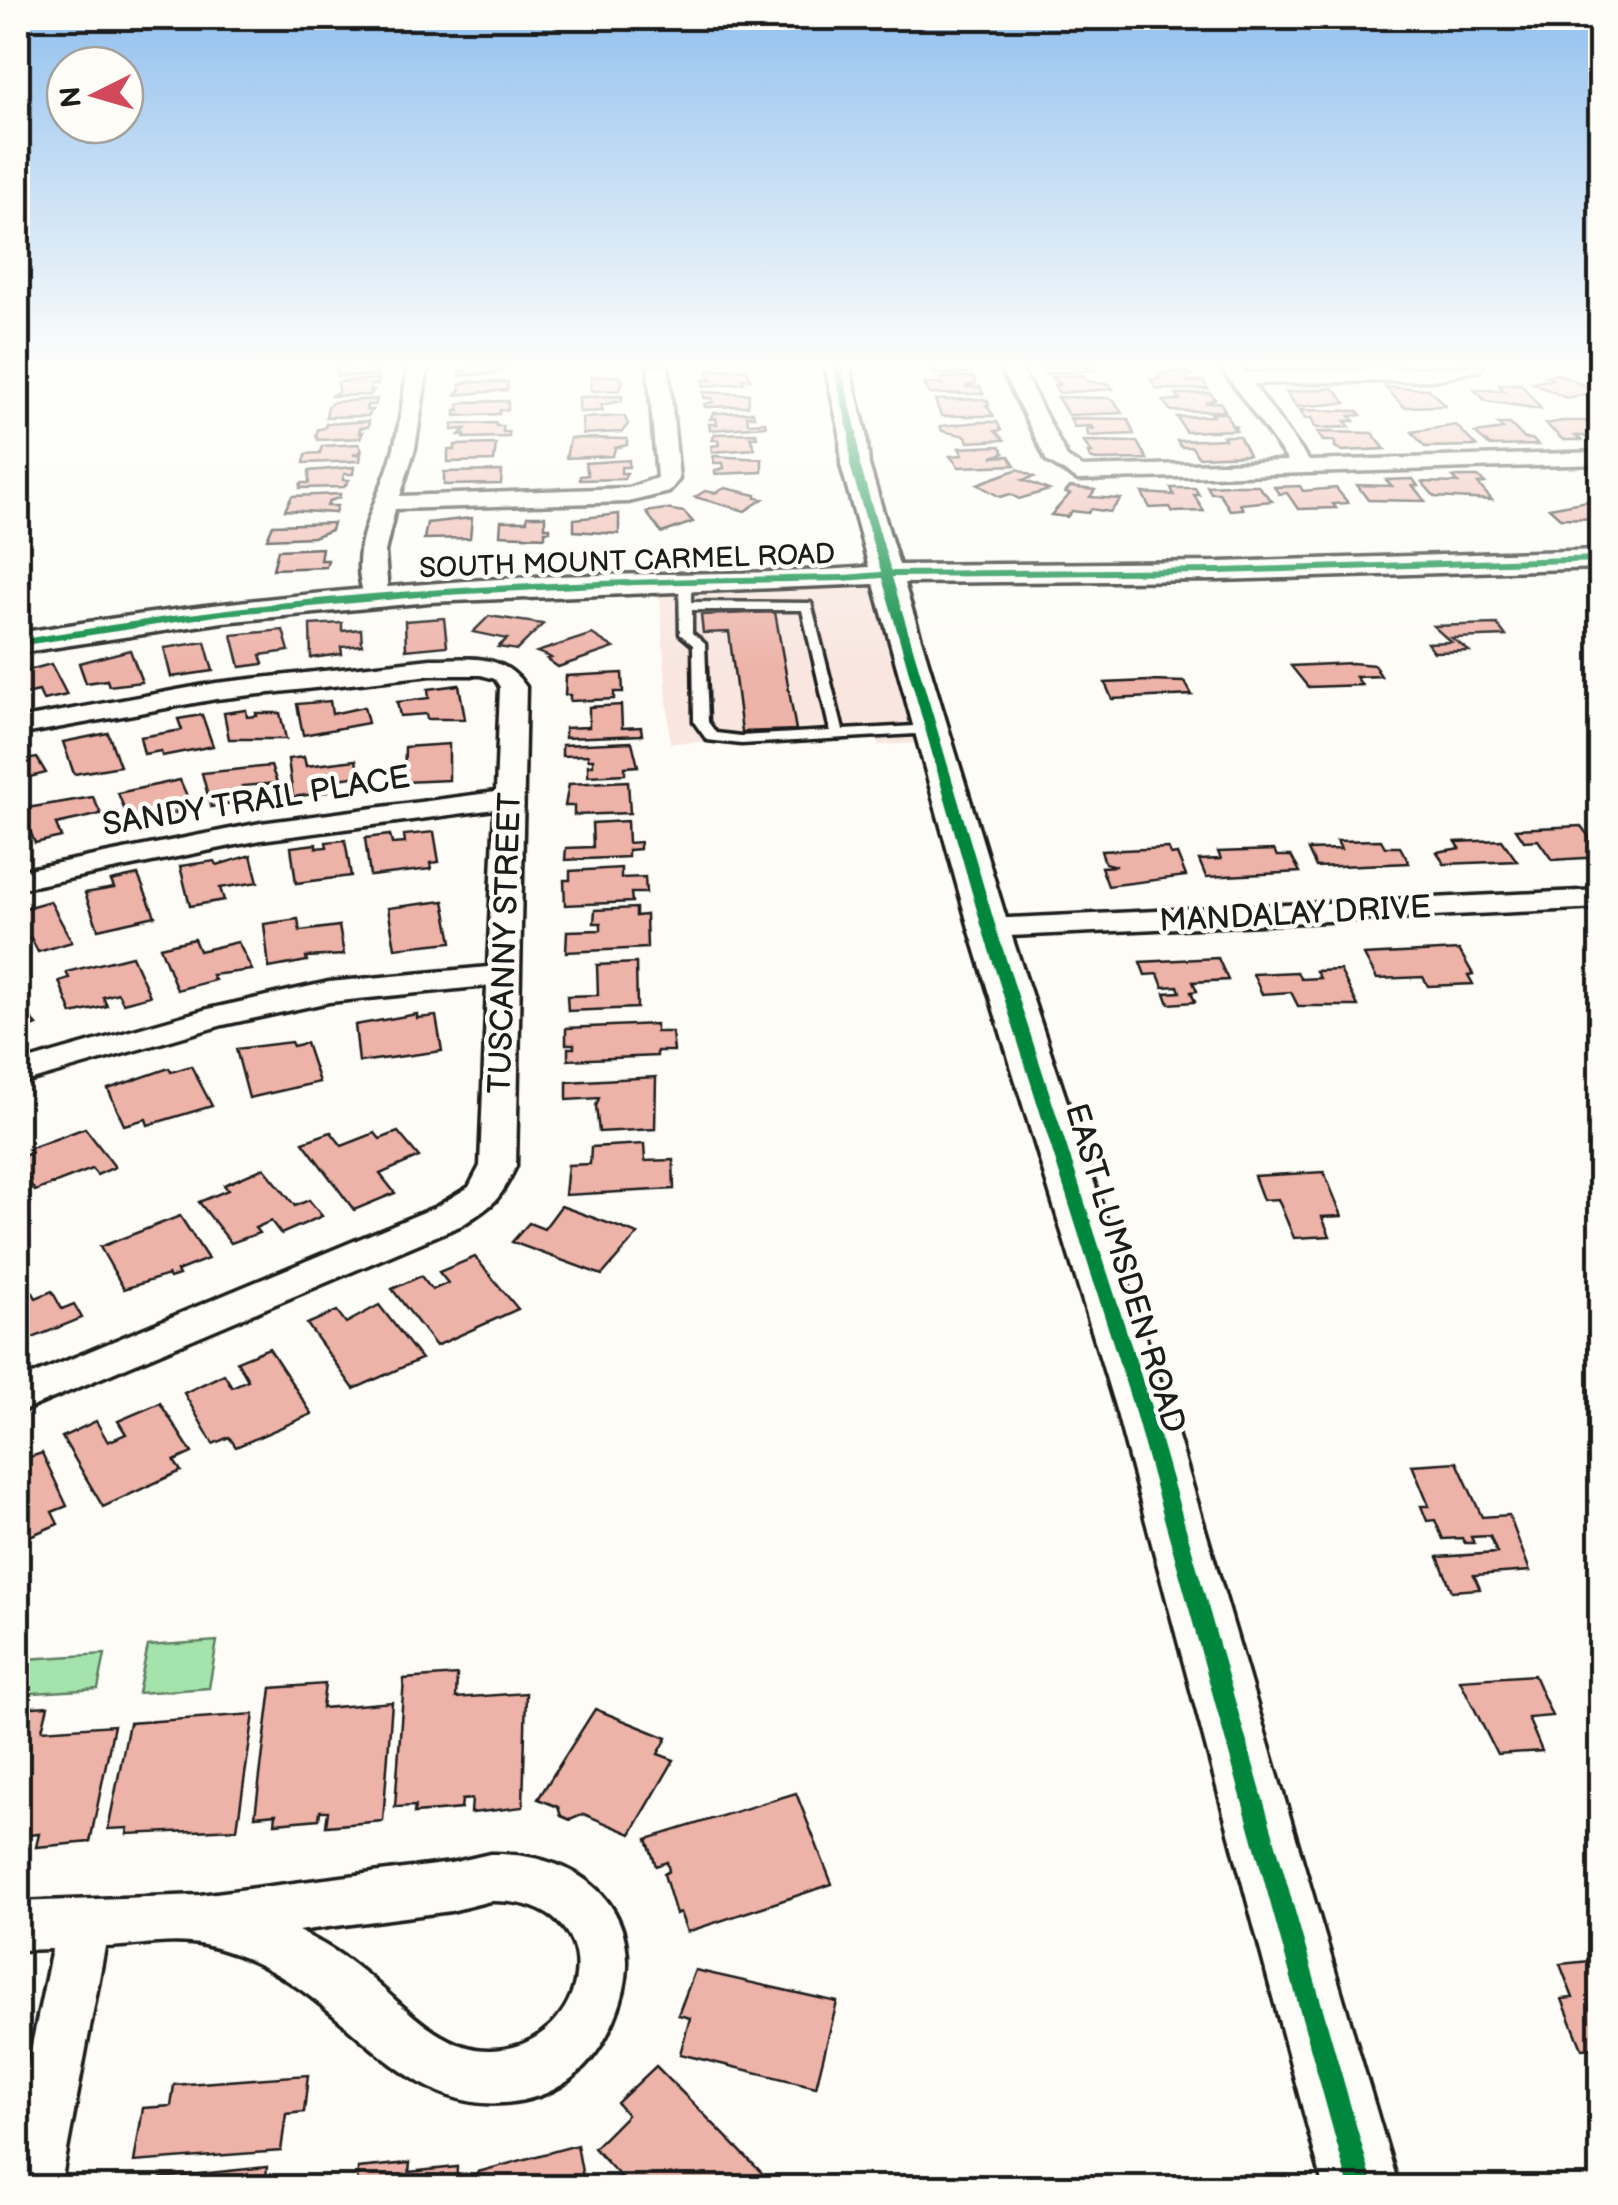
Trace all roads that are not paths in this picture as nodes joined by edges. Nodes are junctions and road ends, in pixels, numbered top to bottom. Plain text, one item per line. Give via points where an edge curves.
1 (396, 469) edge
2 (667, 469) edge
3 (856, 469) edge
4 (1070, 469) edge
5 (1221, 469) edge
6 (383, 503) junction
7 (1600, 559) edge
8 (888, 574) junction
9 (375, 589) junction
10 (686, 593) junction
11 (18, 630) edge
12 (18, 643) edge
13 (18, 726) edge
14 (933, 729) junction
15 (837, 734) junction
16 (508, 798) junction
17 (18, 880) edge
18 (1600, 899) edge
19 (990, 928) junction
20 (503, 974) junction
21 (18, 1074) edge
22 (18, 1398) edge
23 (200, 1919) junction
24 (84, 1921) junction
25 (18, 1926) edge
26 (32, 2188) edge
27 (1362, 2188) edge

1 - 6 street
2 - 6 street via 661,486 628,495
3 - 8 street, EAST LUMSDEN ROAD
4 - 5 street via 1078,474
6 - 9 street via 372,541
7 - 8 street, SOUTH MOUNT CARMEL ROAD
8 - 9 street, SOUTH MOUNT CARMEL ROAD via 840,568 606,571
8 - 10 street, SOUTH MOUNT CARMEL ROAD
8 - 14 street, EAST LUMSDEN ROAD
9 - 10 street, SOUTH MOUNT CARMEL ROAD
9 - 11 street, SOUTH MOUNT CARMEL ROAD via 182,604
9 - 12 street, SOUTH MOUNT CARMEL ROAD
10 - 15 lane via 808,606
10 - 15 lane via 686,634 699,644 701,722 712,737
13 - 16 street, TUSCANNY STREET via 297,680 484,667 504,674 512,688
14 - 15 lane
14 - 19 street, EAST LUMSDEN ROAD
16 - 17 street, SANDY TRAIL PLACE via 141,850
16 - 20 street, TUSCANNY STREET
18 - 19 street, MANDALAY DRIVE
19 - 27 street, EAST LUMSDEN ROAD via 1144,1413
20 - 21 street via 328,992
20 - 22 street, TUSCANNY STREET via 498,1166 483,1195 449,1216
23 - 23 street via 521,1878 545,1882 583,1908 603,1948 604,1977 582,2029 560,2055 533,2070 479,2078 438,2066 296,1956
23 - 24 street
24 - 25 street
24 - 26 street

